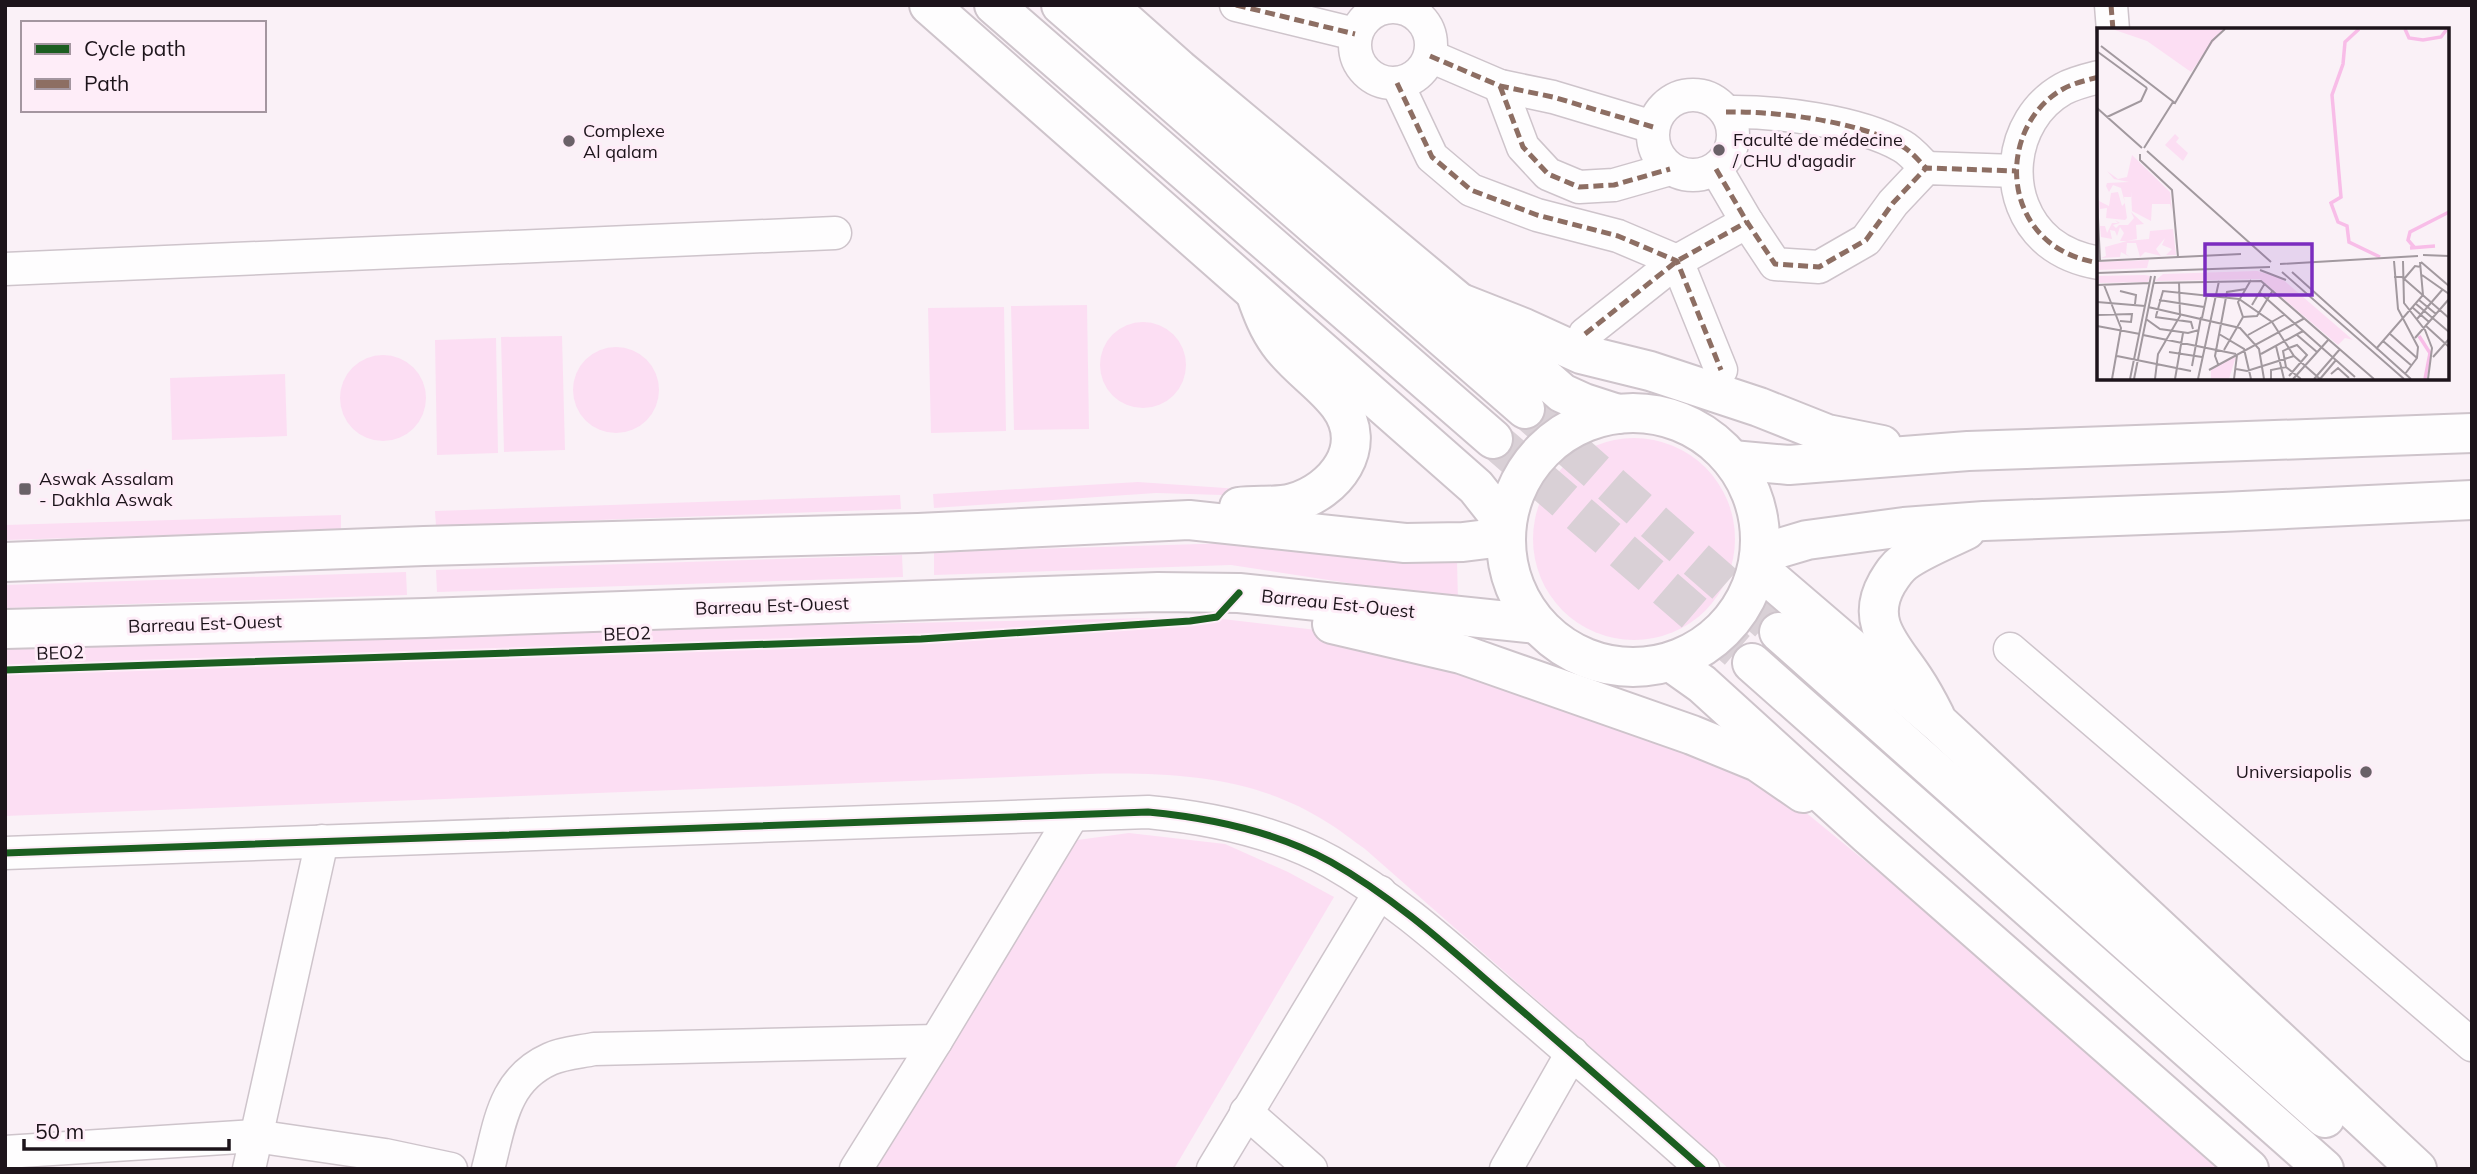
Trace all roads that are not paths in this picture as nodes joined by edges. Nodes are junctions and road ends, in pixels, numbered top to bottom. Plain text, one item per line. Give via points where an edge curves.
1 (929, 5) edge
2 (994, 5) edge
3 (1061, 5) edge
4 (1107, 5) edge
5 (1236, 5) edge
6 (2110, 5) edge
7 (2113, 28) edge
8 (1355, 34) junction
9 (1430, 56) junction
10 (2097, 77) edge
11 (1397, 83) junction
12 (1500, 86) junction
13 (1726, 113) junction
14 (1653, 127) junction
15 (1926, 168) junction
16 (1670, 169) junction
17 (1716, 169) junction
18 (2016, 172) junction
19 (1746, 222) junction
20 (835, 233) dead end
21 (1677, 261) junction
22 (2097, 263) edge
23 (5, 269) edge
24 (1256, 295) junction
25 (1461, 304) junction
26 (1585, 334) dead end
27 (1721, 370) dead end
28 (1525, 409) tunnel mouth
29 (1618, 414) junction
30 (2472, 433) edge
31 (1493, 439) tunnel mouth
32 (1968, 451) junction
33 (1732, 460) junction
34 (2472, 500) edge
35 (1189, 520) junction
36 (1984, 521) junction
37 (1506, 529) junction
38 (1759, 561) junction
39 (5, 562) edge
40 (1272, 598) junction
41 (1536, 624) junction
42 (5, 629) edge
43 (1779, 632) tunnel mouth
44 (2010, 649) dead end
45 (1671, 662) junction
46 (1752, 663) tunnel mouth
47 (1940, 724) junction
48 (1072, 816) junction
49 (1868, 835) junction
50 (322, 841) junction
51 (5, 853) edge
52 (1380, 892) junction
53 (936, 1041) junction
54 (2472, 1045) edge
55 (1572, 1053) junction
56 (1246, 1112) junction
57 (255, 1136) junction
58 (5, 1152) edge
59 (42, 1160) edge
60 (249, 1169) edge
61 (451, 1169) edge
62 (488, 1169) edge
63 (856, 1169) edge
64 (1213, 1169) edge
65 (1311, 1169) edge
66 (1506, 1169) edge
67 (1703, 1169) edge
68 (2249, 1169) edge
69 (2324, 1169) edge
70 (2381, 1169) edge
71 (2417, 1169) edge

1 - 24 main road
2 - 31 main road
3 - 28 main road
4 - 25 main road
5 - 8 street
6 - 7 street
8 - 9 street via 1362,20 1374,11 1404,8 1427,26 1432,40
8 - 11 street via 1354,49 1368,75
9 - 11 street via 1418,74
9 - 12 street
10 - 18 street via 2062,89 2033,116 2023,133
11 - 21 street via 1432,157 1471,190 1537,215 1618,236
12 - 14 street
12 - 16 street via 1523,147 1548,174 1579,187 1614,186
13 - 14 street via 1715,101 1700,95 1684,96 1658,113
13 - 15 street via 1762,111 1870,130 1905,147
13 - 17 street via 1733,143
14 - 16 street via 1659,158
15 - 18 street
15 - 19 street via 1866,240 1819,267 1775,264
16 - 17 street via 1685,175
17 - 19 street
18 - 22 street via 2018,191 2034,226 2064,252
19 - 21 street
20 - 23 street
21 - 26 street
21 - 27 street
24 - 35 main road via 1279,344 1339,405 1350,435 1346,463 1306,499 1223,510
24 - 37 main road via 1476,487
25 - 29 main road via 1562,393
25 - 32 main road via 1581,354 1650,371 1827,434 1880,444
29 - 33 main road via 1640,413 1681,422 1709,438
29 - 37 main road via 1577,425 1543,450 1518,484
30 - 32 main road
32 - 33 main road via 1789,464
33 - 38 main road via 1756,504 1761,529
34 - 36 main road
35 - 37 main road via 1405,543 1475,541
35 - 39 main road
36 - 38 main road via 1807,540
36 - 47 main road via 1903,562 1881,595 1883,634
37 - 41 main road via 1507,566 1518,597
38 - 45 main road via 1741,609 1727,626 1701,648
38 - 47 main road
40 - 41 main road, Barreau Est-Ouest
40 - 42 main road, Barreau Est-Ouest via 1158,592
40 - 49 main road via 1309,618 1461,654 1725,747 1786,779
41 - 45 main road via 1565,647 1598,663 1647,667
43 - 70 main road
44 - 54 street
45 - 49 main road via 1702,684
46 - 69 main road
47 - 71 main road
48 - 50 street
48 - 52 street via 1148,813 1223,822 1296,846
48 - 53 street
49 - 68 main road
50 - 51 street
50 - 57 street
52 - 55 street
52 - 56 street
53 - 62 street via 594,1049 551,1058 524,1075 507,1097
53 - 63 street
55 - 66 street
55 - 67 street
56 - 64 street
56 - 65 street
57 - 59 street
57 - 60 street
57 - 61 street
58 - 59 street

